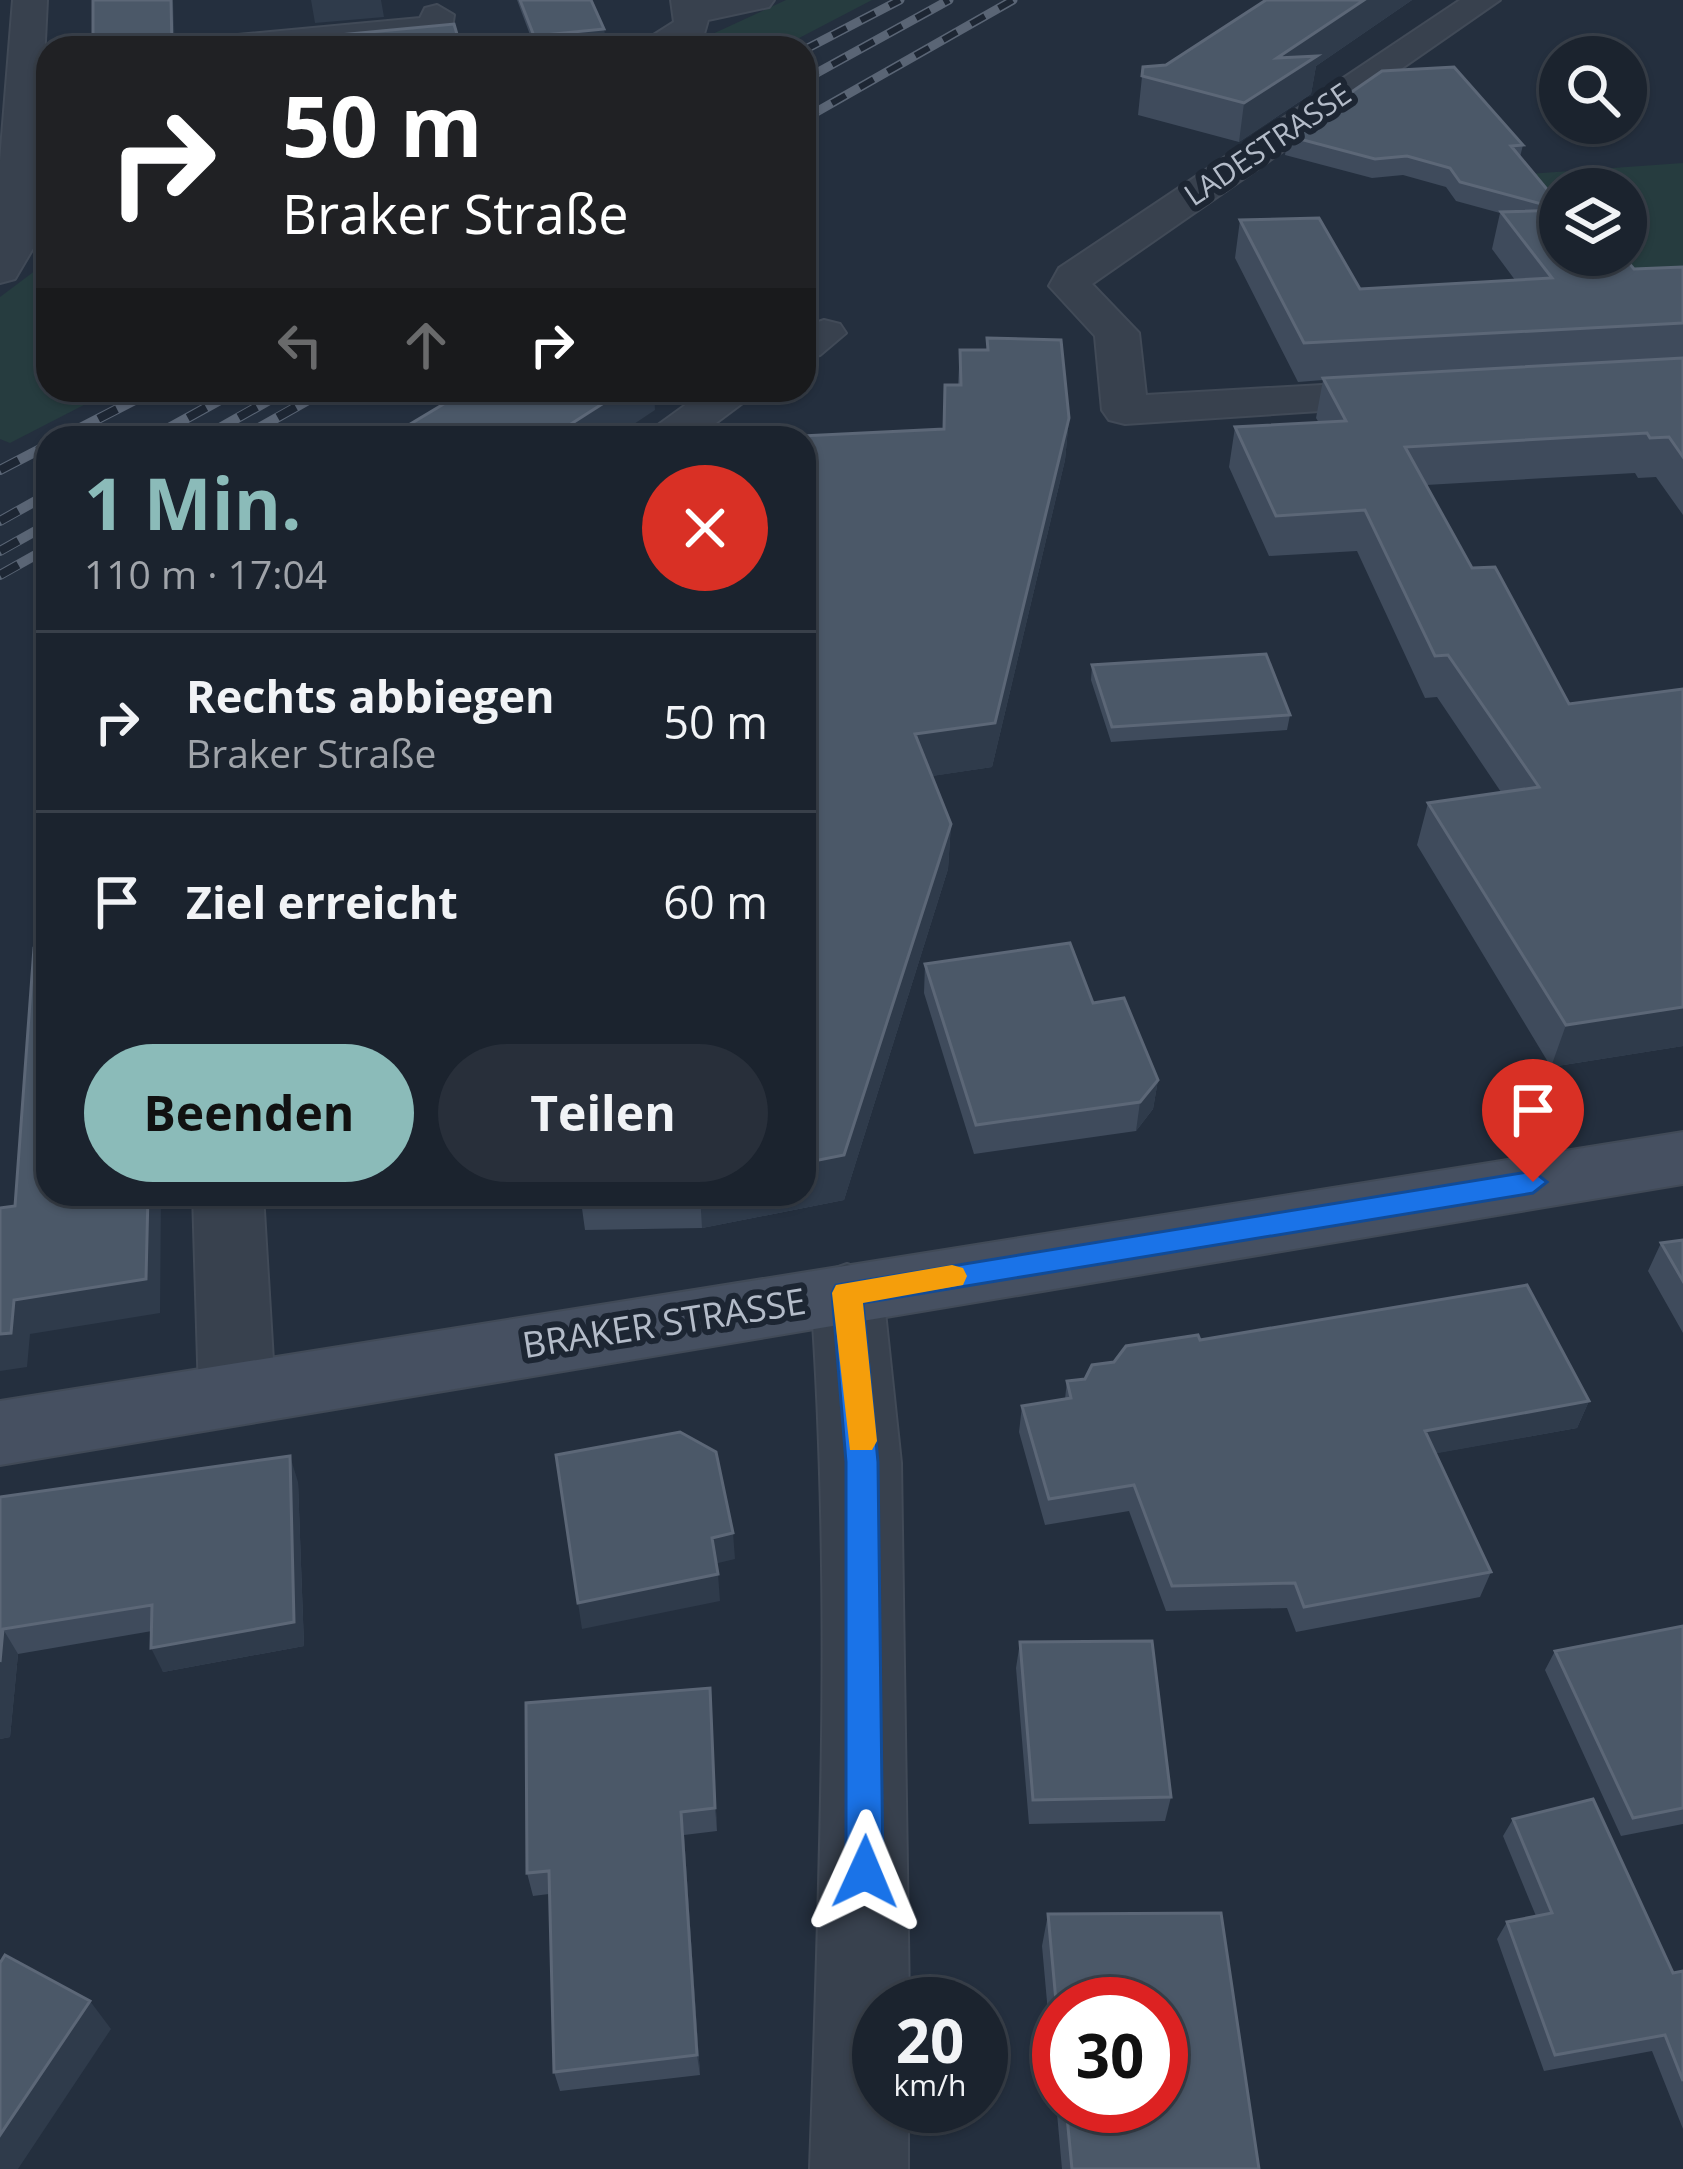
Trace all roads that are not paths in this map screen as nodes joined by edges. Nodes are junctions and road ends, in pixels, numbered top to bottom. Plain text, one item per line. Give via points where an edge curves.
1 (30, 0) edge
2 (757, 0) edge
3 (1483, 0) edge
4 (690, 6) edge
5 (436, 14) dead end
6 (344, 36) edge
7 (674, 36) edge
8 (23, 80) edge
9 (21, 254) edge
10 (1449, 392) edge
11 (719, 402) edge
12 (682, 426) edge
13 (1683, 1158) edge
14 (229, 1206) edge
15 (847, 1293) junction
16 (237, 1394) junction
17 (0, 1433) edge
18 (859, 2169) edge

1 - 8 street
2 - 4 street
3 - 10 street, LADESTRASSE via 1070,286 1117,333 1125,410
4 - 7 street via 692,27
5 - 6 street via 440,27
8 - 9 street
11 - 12 street
13 - 15 main road, BRAKER STRASSE
14 - 16 street
15 - 16 main road, BRAKER STRASSE
15 - 18 street via 862,1462
16 - 17 main road, BRAKER STRASSE

